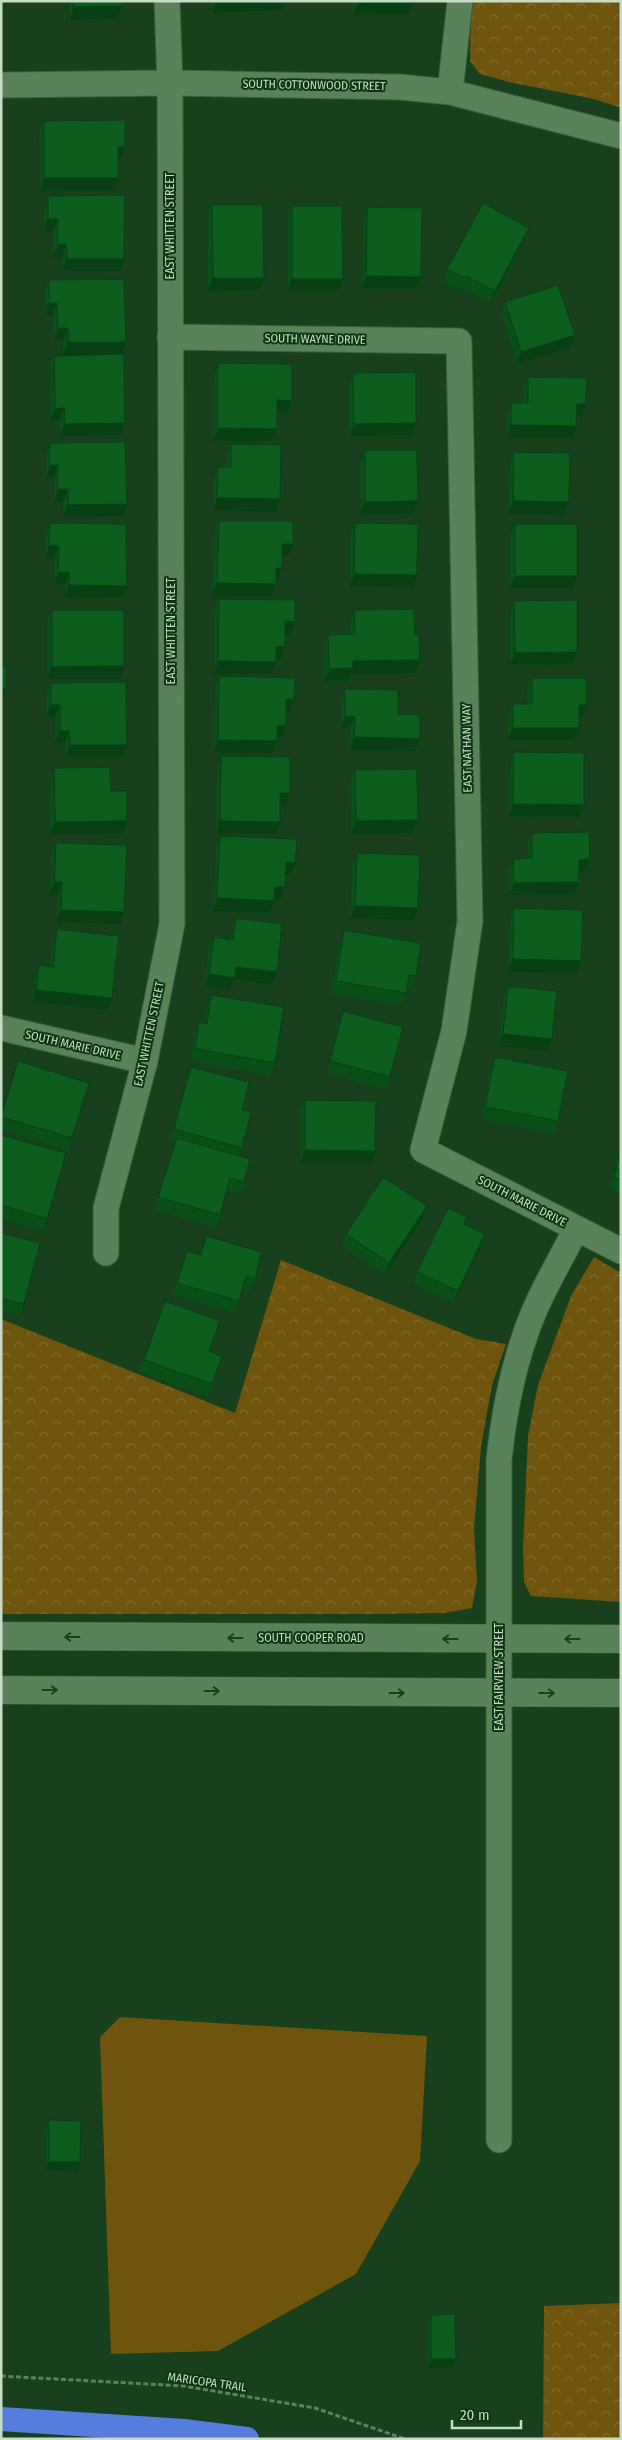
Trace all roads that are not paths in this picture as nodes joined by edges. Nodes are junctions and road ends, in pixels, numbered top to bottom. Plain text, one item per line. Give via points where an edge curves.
1 (167, 1) edge
2 (460, 1) edge
3 (170, 83) junction
4 (1, 85) edge
5 (450, 92) junction
6 (621, 136) edge
7 (170, 337) junction
8 (459, 341) joint
9 (1, 1028) edge
10 (145, 1061) junction
11 (423, 1150) joint
12 (576, 1229) junction
13 (621, 1250) edge
14 (106, 1253) dead end
15 (1, 1636) edge
16 (498, 1639) junction
17 (621, 1639) edge
18 (1, 1690) edge
19 (498, 1693) junction
20 (621, 1693) edge
21 (499, 2140) dead end

1 - 3 street, EAST WHITTEN STREET
2 - 5 street
3 - 4 street, SOUTH COTTONWOOD STREET
3 - 5 street, SOUTH COTTONWOOD STREET via 400,87
3 - 7 street, EAST WHITTEN STREET
5 - 6 street, SOUTH COTTONWOOD STREET
7 - 8 street, SOUTH WAYNE DRIVE
7 - 10 street, EAST WHITTEN STREET via 172,924
8 - 11 street, EAST NATHAN WAY via 470,922 454,1031
9 - 10 street, SOUTH MARIE DRIVE
10 - 14 street, EAST WHITTEN STREET via 106,1208
11 - 12 street, SOUTH MARIE DRIVE
12 - 13 street, SOUTH MARIE DRIVE
12 - 16 street, EAST FAIRVIEW STREET via 533,1315 503,1425 499,1460
16 -> 15 main road, SOUTH COOPER ROAD
17 -> 16 main road, SOUTH COOPER ROAD
16 - 19 street, EAST FAIRVIEW STREET
18 -> 19 main road
19 -> 20 main road
19 - 21 street, EAST FAIRVIEW STREET

